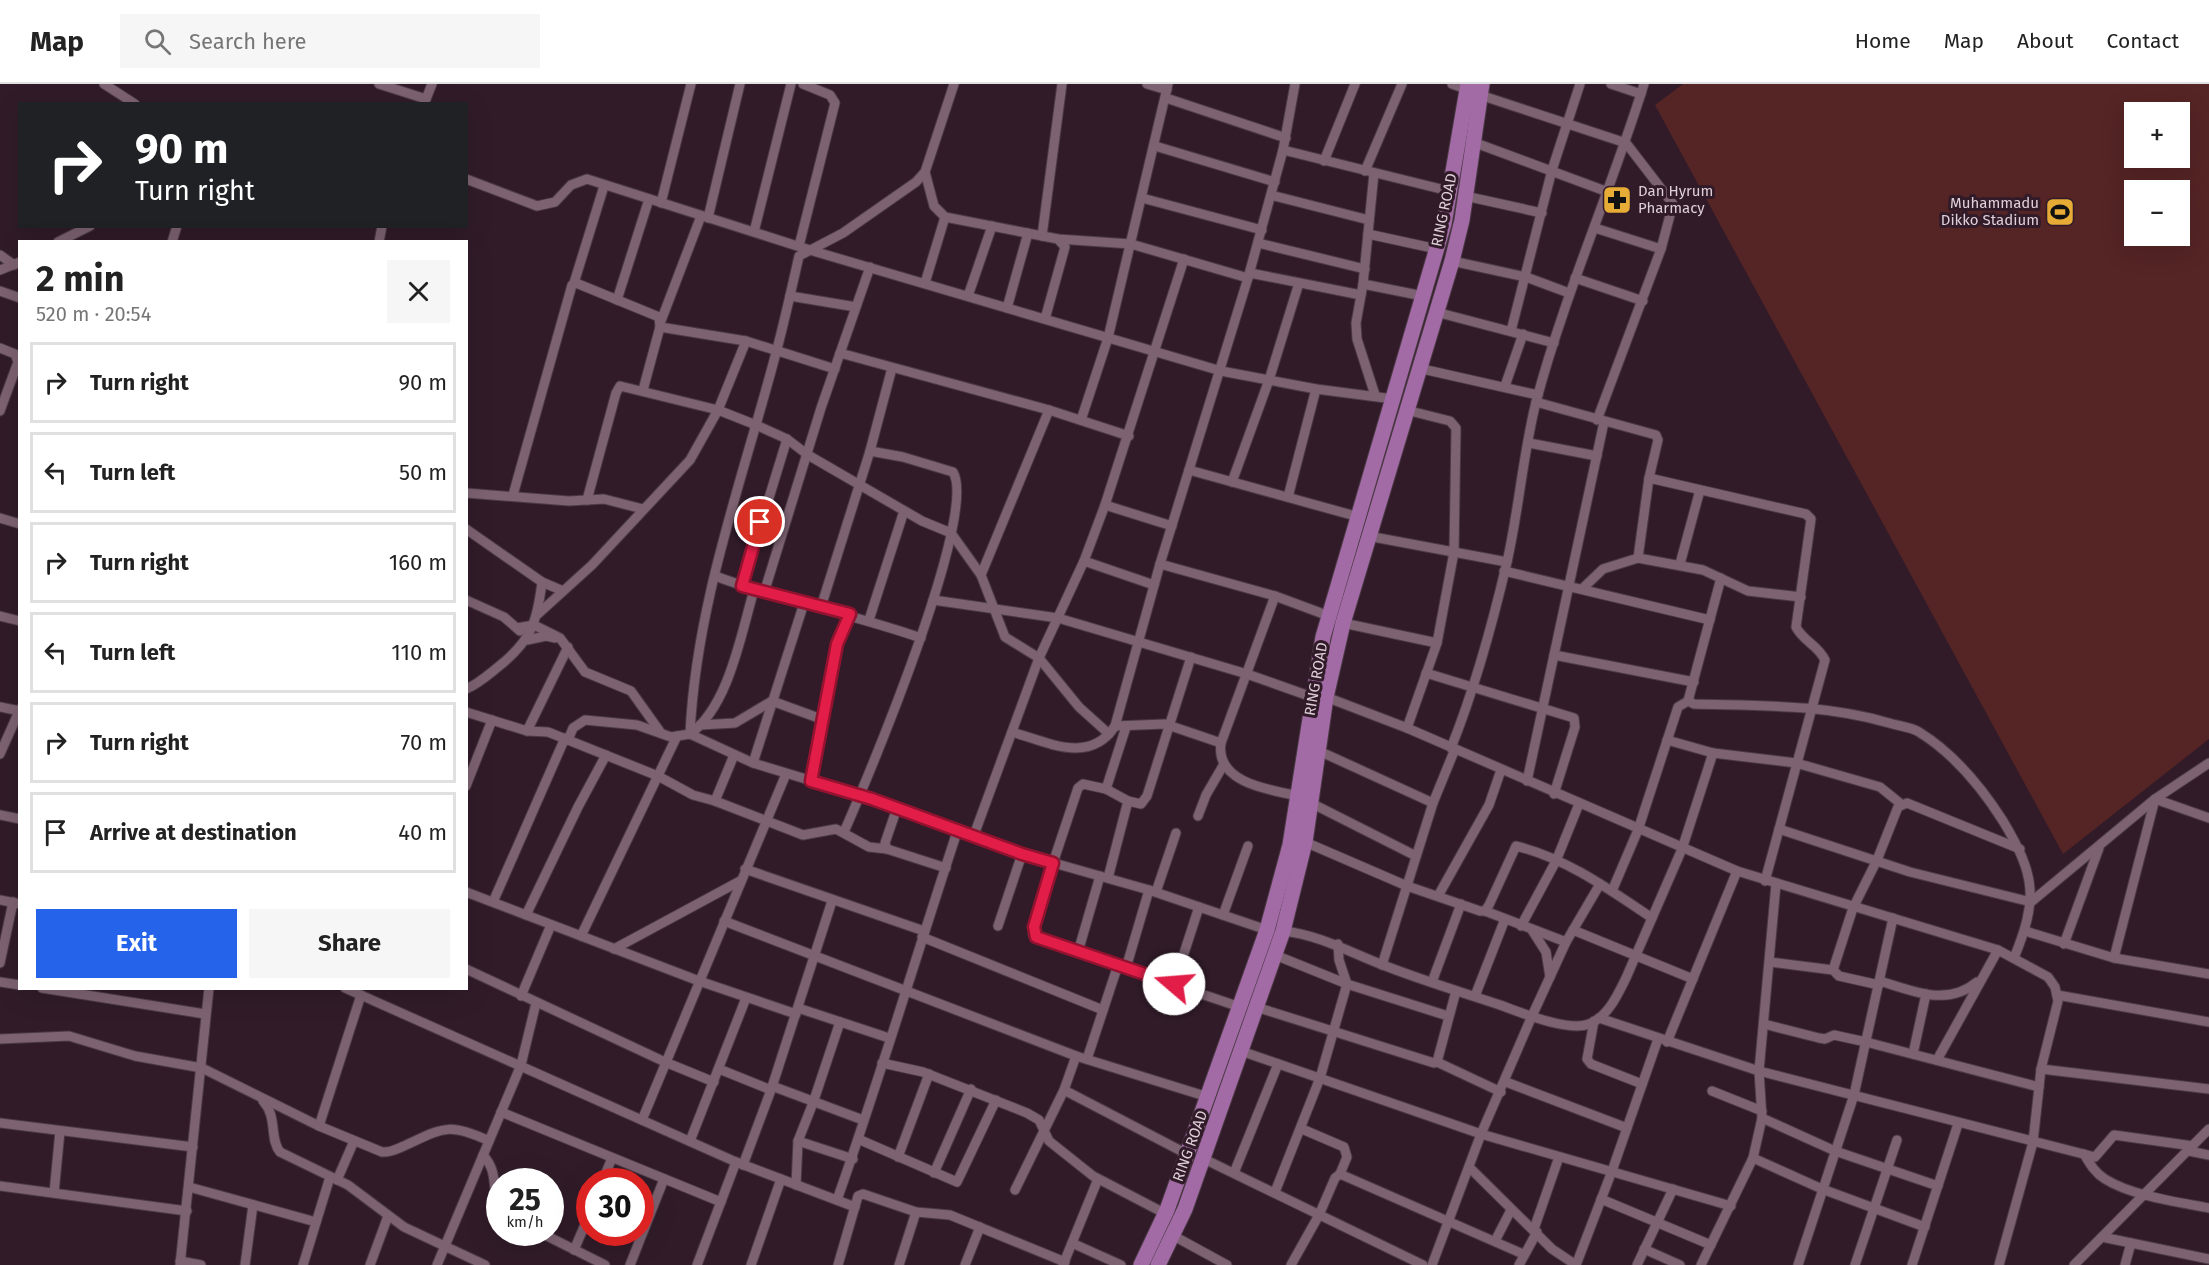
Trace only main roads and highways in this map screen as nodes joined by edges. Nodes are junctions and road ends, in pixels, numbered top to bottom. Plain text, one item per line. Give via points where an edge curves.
1 (1470, 87) edge
2 (1319, 697) junction
3 (1305, 799) junction
4 (1141, 1265) edge
5 (1158, 1265) edge

1 - 2 main road, RING ROAD via 1437,249 1329,616
1 - 2 main road, RING ROAD via 1473,142 1452,261
2 - 3 main road, RING ROAD
2 - 3 main road, RING ROAD via 1318,751
3 - 4 main road, RING ROAD via 1240,1007 1166,1214
3 - 5 main road, RING ROAD via 1305,842 1283,931 1202,1158

